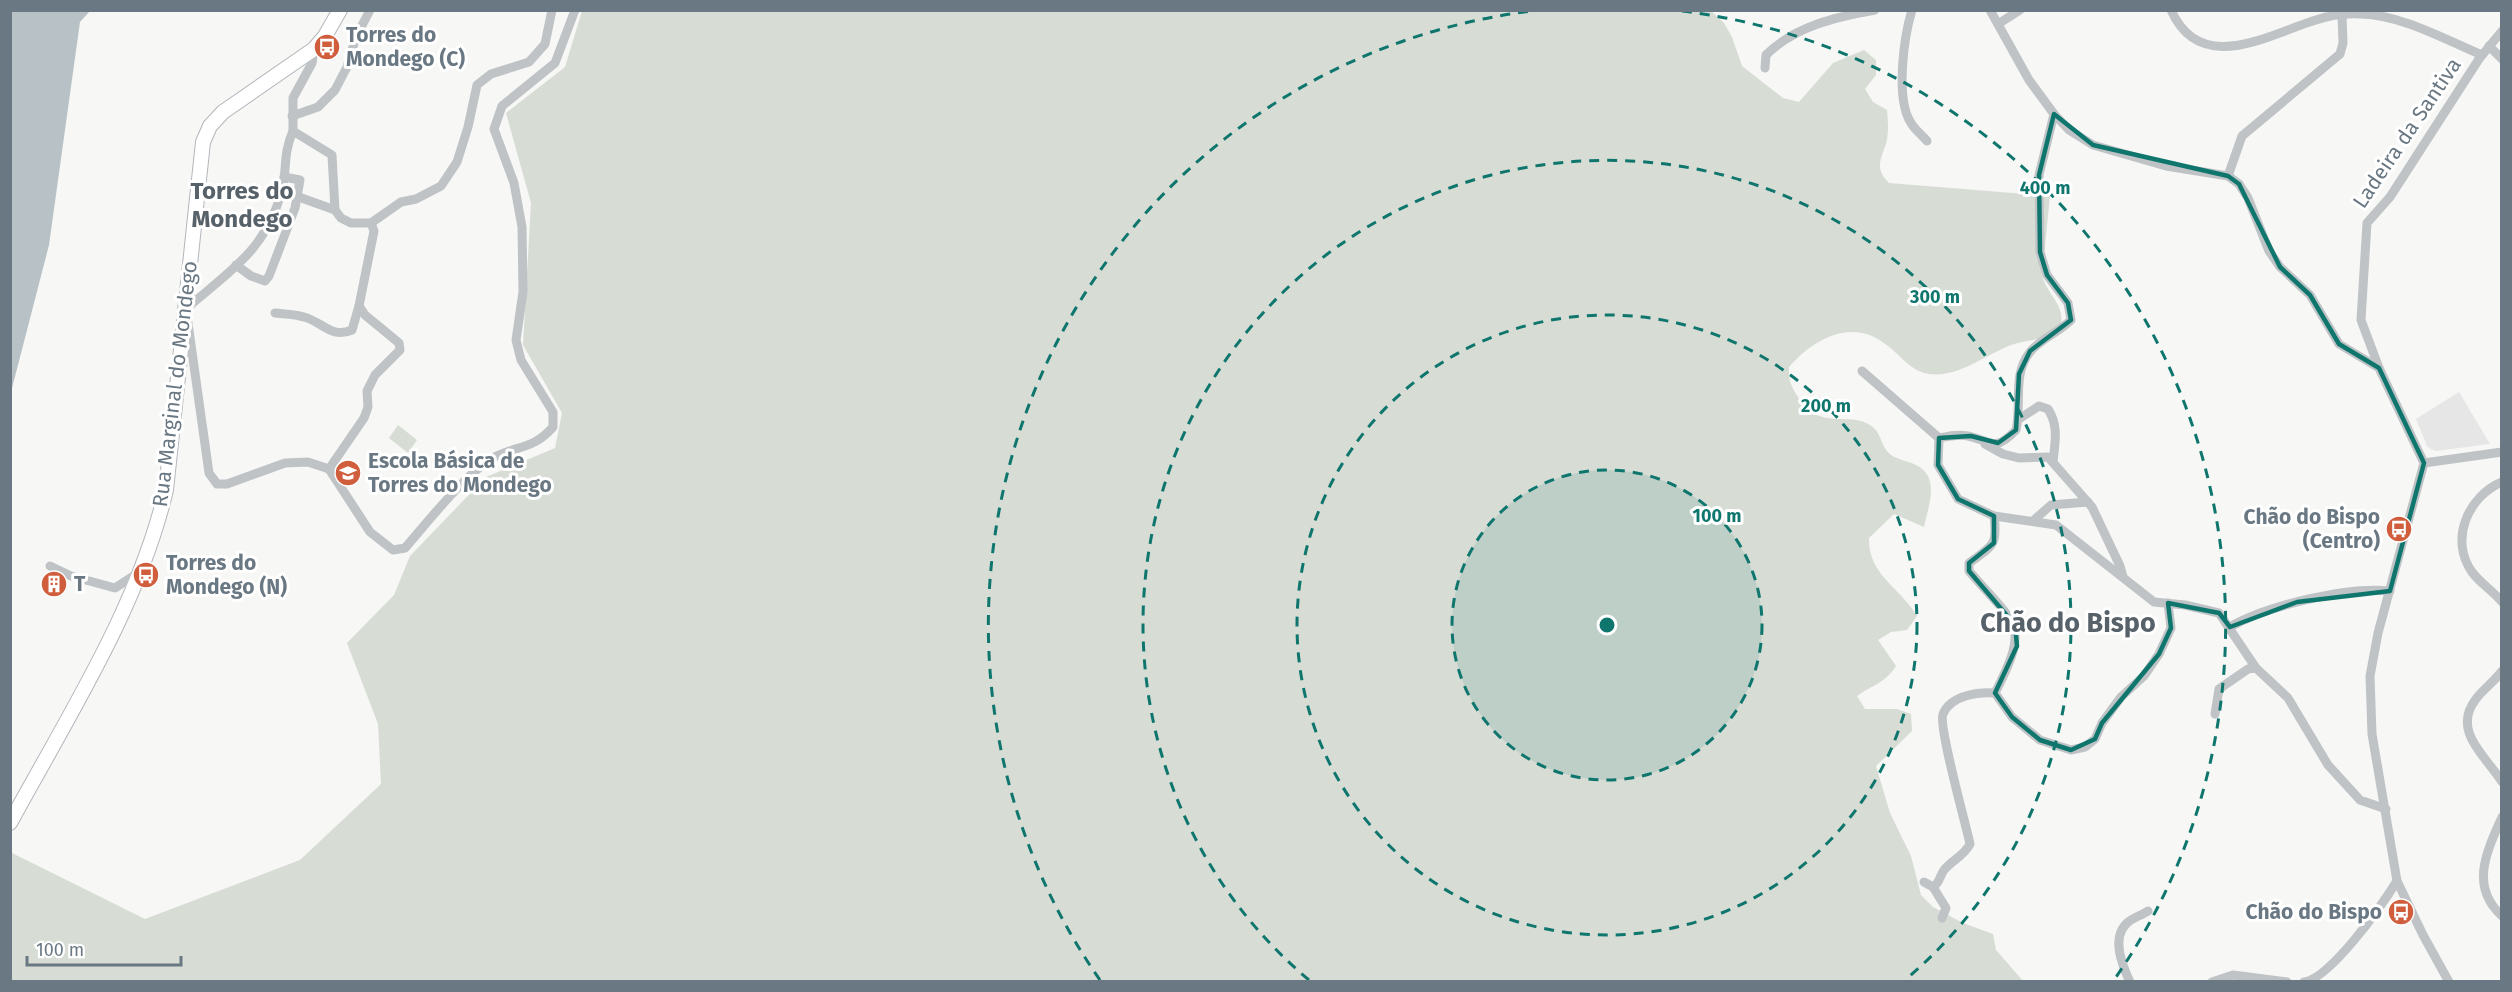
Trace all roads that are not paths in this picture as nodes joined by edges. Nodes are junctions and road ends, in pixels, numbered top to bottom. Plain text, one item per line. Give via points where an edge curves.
1 (340, 10) edge
2 (370, 10) edge
3 (552, 10) edge
4 (575, 10) edge
5 (1875, 10) edge
6 (1912, 10) edge
7 (1990, 10) edge
8 (2020, 10) edge
9 (2171, 10) edge
10 (2342, 15) junction
11 (1998, 24) junction
12 (2502, 32) edge
13 (2489, 46) junction
14 (314, 49) junction
15 (2482, 55) junction
16 (2502, 59) edge
17 (1765, 68) dead end
18 (2054, 114) junction
19 (292, 116) junction
20 (293, 131) junction
21 (1927, 141) dead end
22 (2228, 176) junction
23 (284, 177) junction
24 (296, 196) junction
25 (335, 210) junction
26 (371, 223) junction
27 (236, 265) junction
28 (359, 306) junction
29 (186, 309) junction
30 (275, 313) dead end
31 (2379, 368) junction
32 (1862, 370) dead end
33 (2019, 419) junction
34 (1939, 438) junction
35 (1984, 443) junction
36 (2502, 452) edge
37 (2053, 462) junction
38 (2424, 463) junction
39 (329, 469) junction
40 (2502, 482) edge
41 (2088, 502) junction
42 (1994, 516) junction
43 (2032, 521) junction
44 (50, 566) dead end
45 (138, 573) junction
46 (2123, 577) junction
47 (2390, 591) junction
48 (2502, 602) edge
49 (2168, 603) junction
50 (2230, 627) junction
51 (2256, 668) junction
52 (2502, 672) edge
53 (1995, 693) junction
54 (2216, 714) dead end
55 (2502, 782) edge
56 (2386, 809) junction
57 (2502, 817) edge
58 (10, 823) edge
59 (2397, 881) junction
60 (2148, 911) dead end
61 (2502, 916) edge
62 (1942, 918) dead end
63 (2130, 981) edge
64 (2215, 981) edge
65 (2287, 981) edge
66 (2304, 981) edge
67 (2449, 981) edge

1 - 14 main road, Rua Marginal do Mondego
2 - 19 street via 335,90 318,107
3 - 26 street via 545,44 529,62 491,74 477,86 457,162 441,186 401,202
4 - 39 street via 555,63 502,106 494,129 514,183 522,227 523,292 516,340 521,360 553,412 553,427 530,447 492,459 405,548 393,550 370,532
5 - 17 street via 1792,33 1766,55
6 - 21 street via 1907,27 1904,89 1910,122
7 - 11 street
8 - 11 street
9 - 10 street via 2198,40 2236,48 2318,19
10 - 15 street via 2377,15
10 - 22 street via 2340,54 2242,136
11 - 18 street via 2029,80
12 - 13 street, Ladeira da Santiva
13 - 15 street, Ladeira da Santiva
13 - 16 street
14 - 19 street via 312,63 293,98
14 - 29 main road, Rua Marginal do Mondego via 223,112 210,126 200,153
15 - 31 street, Ladeira da Santiva via 2390,196 2367,223 2361,320
18 - 22 street via 2069,130 2093,145 2166,166
18 - 33 street via 2039,175 2040,252 2047,275 2068,303 2071,320 2030,351 2019,374
19 - 20 street
20 - 23 street via 285,151
20 - 25 street via 332,155
22 - 31 street via 2239,184 2247,198 2268,251 2310,295 2339,344
23 - 24 street via 300,180
23 - 27 street via 268,230
24 - 25 street
24 - 27 street via 295,208 266,280 257,279
25 - 26 street via 351,223
26 - 28 street via 374,231
27 - 29 street
28 - 30 street via 352,330 342,334 329,332 319,322 302,316
28 - 39 street via 399,343 399,350 375,375 367,391 364,418
29 - 39 street via 209,473 217,484 285,463 308,462
29 - 45 main road, Rua Marginal do Mondego via 166,490
31 - 38 street, Ladeira da Santiva
32 - 34 street
33 - 35 street via 2016,430 2007,439
33 - 37 street via 2039,406 2048,409 2053,416 2057,444
34 - 35 street via 1971,436
34 - 42 street via 1938,465 1958,499
35 - 37 street via 2006,455 2044,456
36 - 38 street
37 - 41 street
38 - 47 street
40 - 48 street via 2471,506 2462,531 2465,559 2472,572
41 - 43 street via 2051,506
41 - 46 street
42 - 43 street
42 - 53 street via 1994,543 1969,562 1970,571 2015,625 2017,646
43 - 46 street via 2056,525
44 - 45 street via 70,576 116,588
45 - 58 main road, Rua Marginal do Mondego via 104,652
46 - 49 street via 2154,602
47 - 50 street via 2375,589 2297,602
47 - 56 street via 2370,676 2372,734
49 - 50 street via 2219,613
49 - 53 street via 2171,628 2159,654 2085,747 2072,750 2040,740 2012,717
50 - 51 street
51 - 54 street via 2248,669 2219,689
51 - 56 street via 2288,698 2328,765 2360,800
52 - 55 street via 2476,699 2467,719 2471,740
53 - 62 street via 1968,695 1944,712 1943,732 1970,844 1944,870 1937,885 1928,884 1946,908
56 - 59 street
57 - 61 street via 2482,875 2490,903
59 - 66 street via 2379,909 2337,958 2312,980
59 - 67 street
60 - 63 street via 2126,924 2118,940
64 - 65 street via 2233,975

